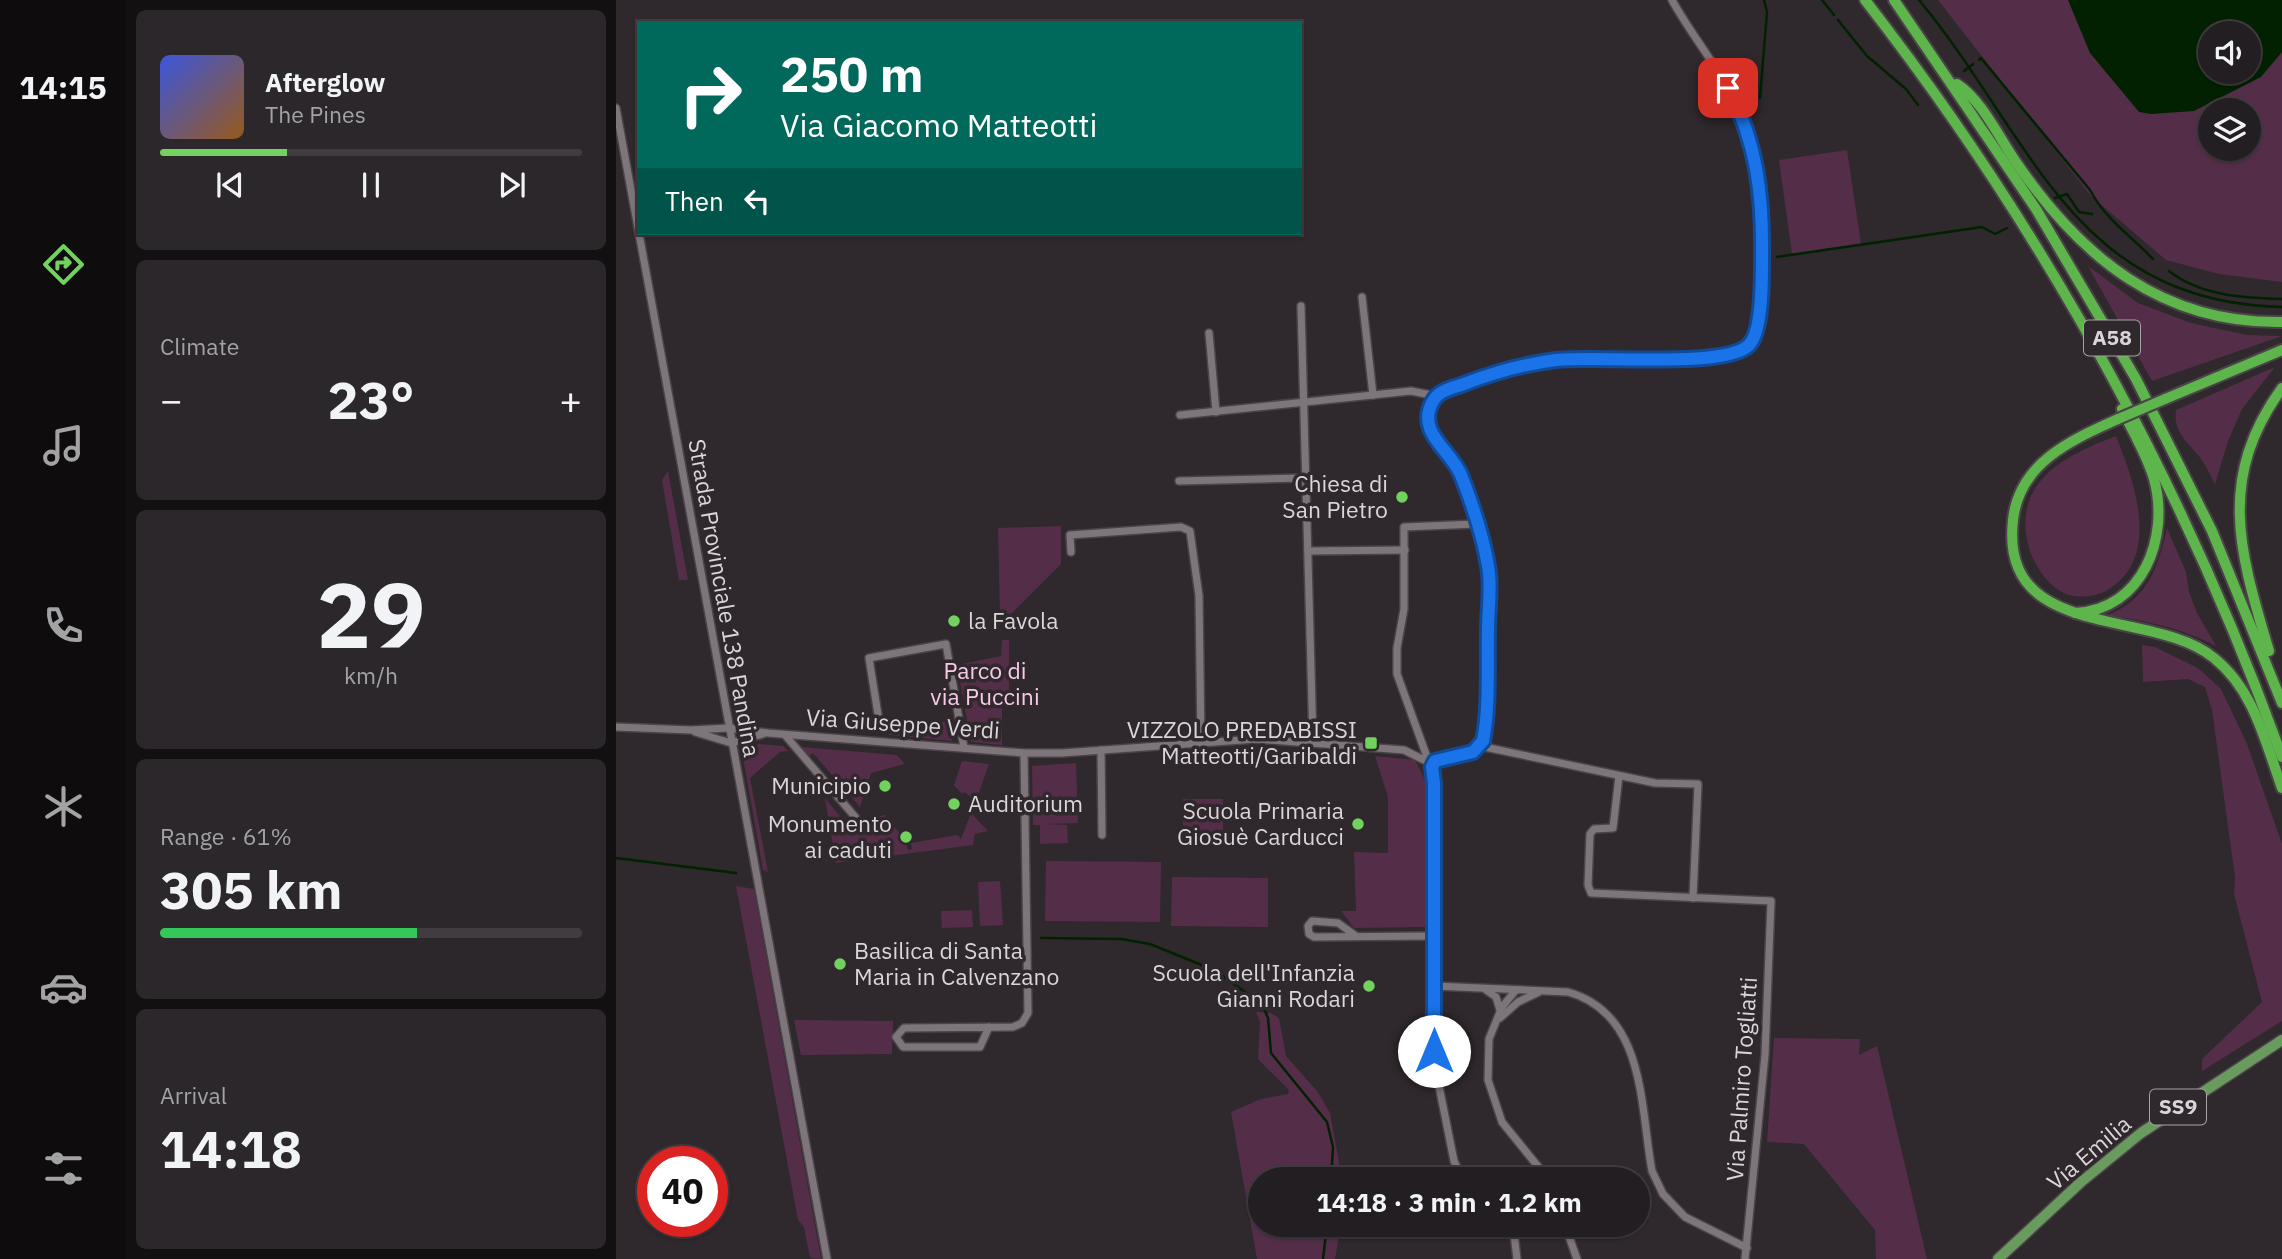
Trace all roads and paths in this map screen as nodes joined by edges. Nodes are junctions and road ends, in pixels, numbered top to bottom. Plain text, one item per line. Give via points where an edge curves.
1 (1672, 0) edge
2 (1865, 0) edge
3 (1894, 0) edge
4 (1948, 79) junction
5 (616, 108) edge
6 (637, 224) edge
7 (639, 235) edge
8 (1362, 297) dead end
9 (1301, 306) dead end
10 (2282, 321) edge
11 (2087, 330) junction
12 (1209, 333) dead end
13 (2282, 350) edge
14 (2282, 388) edge
15 (1373, 395) junction
16 (1436, 396) junction
17 (1302, 402) junction
18 (1216, 412) junction
19 (1180, 415) dead end
20 (1305, 478) junction
21 (1179, 481) dead end
22 (1476, 524) junction
23 (1405, 550) junction
24 (1308, 551) junction
25 (1071, 552) dead end
26 (2072, 613) junction
27 (2282, 694) edge
28 (2282, 703) edge
29 (616, 727) edge
30 (880, 727) dead end
31 (728, 728) junction
32 (691, 730) junction
33 (768, 733) junction
34 (785, 734) junction
35 (731, 743) junction
36 (1201, 743) junction
37 (1313, 743) junction
38 (1480, 746) junction
39 (964, 748) junction
40 (1101, 750) junction
41 (1024, 753) junction
42 (2282, 757) edge
43 (1426, 758) junction
44 (1433, 764) junction
45 (1619, 776) junction
46 (2282, 788) edge
47 (856, 818) dead end
48 (1102, 835) dead end
49 (1693, 898) junction
50 (1356, 936) junction
51 (1434, 936) junction
52 (1434, 986) junction
53 (1482, 988) junction
54 (1516, 989) junction
55 (1545, 990) junction
56 (1512, 1006) junction
57 (1500, 1013) junction
58 (1496, 1024) junction
59 (989, 1027) junction
60 (2282, 1040) edge
61 (1457, 1167) edge
62 (1538, 1167) edge
63 (1514, 1237) edge
64 (1569, 1237) edge
65 (1747, 1248) junction
66 (827, 1259) edge
67 (1517, 1259) edge
68 (1577, 1259) edge
69 (1745, 1259) edge
70 (1998, 1259) edge

1 - 16 street via 1728,88 1757,166 1762,221 1753,340 1742,350 1709,358 1559,359 1499,370
2 - 11 highway, A58 via 1993,175
3 - 4 highway, A58
4 - 10 highway, A58 via 1974,101 2057,218 2111,268 2153,293 2197,310
4 - 28 highway, A58 via 2072,267 2149,403 2212,531
5 - 6 street, Strada Provinciale 138 Pandina
7 - 31 street, Strada Provinciale 138 Pandina
8 - 15 street
9 - 17 street
11 - 26 highway, A58 via 2149,464 2158,498 2158,522 2149,562 2131,590 2109,606
11 - 42 highway, A58 via 2207,567
12 - 18 street
13 - 26 highway, bridge via 2071,441 2043,461 2025,482 2014,512 2013,543 2023,574 2041,596
14 - 27 highway via 2249,450 2239,526 2246,575
15 - 16 street via 1416,391
15 - 17 street
16 - 22 street via 1429,415 1433,436 1458,468
17 - 18 street
17 - 20 street
18 - 19 street
20 - 21 street
20 - 24 street
22 - 23 street via 1404,527
22 - 38 street via 1490,584
23 - 24 street
23 - 43 street via 1397,674
24 - 37 street
25 - 36 street via 1070,535 1181,527 1190,531 1199,596
26 - 46 highway via 2172,636 2212,656 2233,676 2253,707
29 - 32 street
30 - 39 street via 869,658 946,644
31 - 32 street
31 - 33 street
31 - 35 street, Strada Provinciale 138 Pandina
32 - 35 street
33 - 34 street, Via Giuseppe Verdi
33 - 35 street
34 - 39 street, Via Giuseppe Verdi
34 - 47 street, Via Giuseppe Verdi
35 - 66 street, Strada Provinciale 138 Pandina
36 - 37 street, Via Giuseppe Verdi via 1260,739
36 - 40 street, Via Giuseppe Verdi
37 - 43 street, Via Giuseppe Verdi via 1404,750
38 - 44 street
38 - 45 street
39 - 41 street, Via Giuseppe Verdi
40 - 41 street, Via Giuseppe Verdi
40 - 48 street
41 - 59 street via 1028,1013 1013,1027
43 - 44 street, Via Giuseppe Verdi
44 - 51 street
45 - 49 street via 1698,784
45 - 49 street via 1613,828 1594,829 1590,834 1588,890
49 - 65 street, Via Palmiro Togliatti via 1771,901 1765,1055
50 - 50 street via 1334,922 1312,921 1308,926 1308,934 1314,937
50 - 51 street
51 - 52 street
52 - 53 street
52 - 61 street via 1436,1077
53 - 54 street
53 - 57 street via 1496,997
54 - 55 street
54 - 56 street
54 - 57 street
55 - 56 street
55 - 65 street via 1585,998 1617,1027 1636,1066 1657,1185 1685,1217
56 - 58 street
57 - 58 street
58 - 62 street via 1487,1058 1493,1102 1509,1133
59 - 59 street via 904,1028 896,1037 903,1046 980,1047
60 - 70 main road, Via Emilia / SS9 via 2141,1133
63 - 67 street
64 - 68 street
65 - 69 street, Via Palmiro Togliatti

